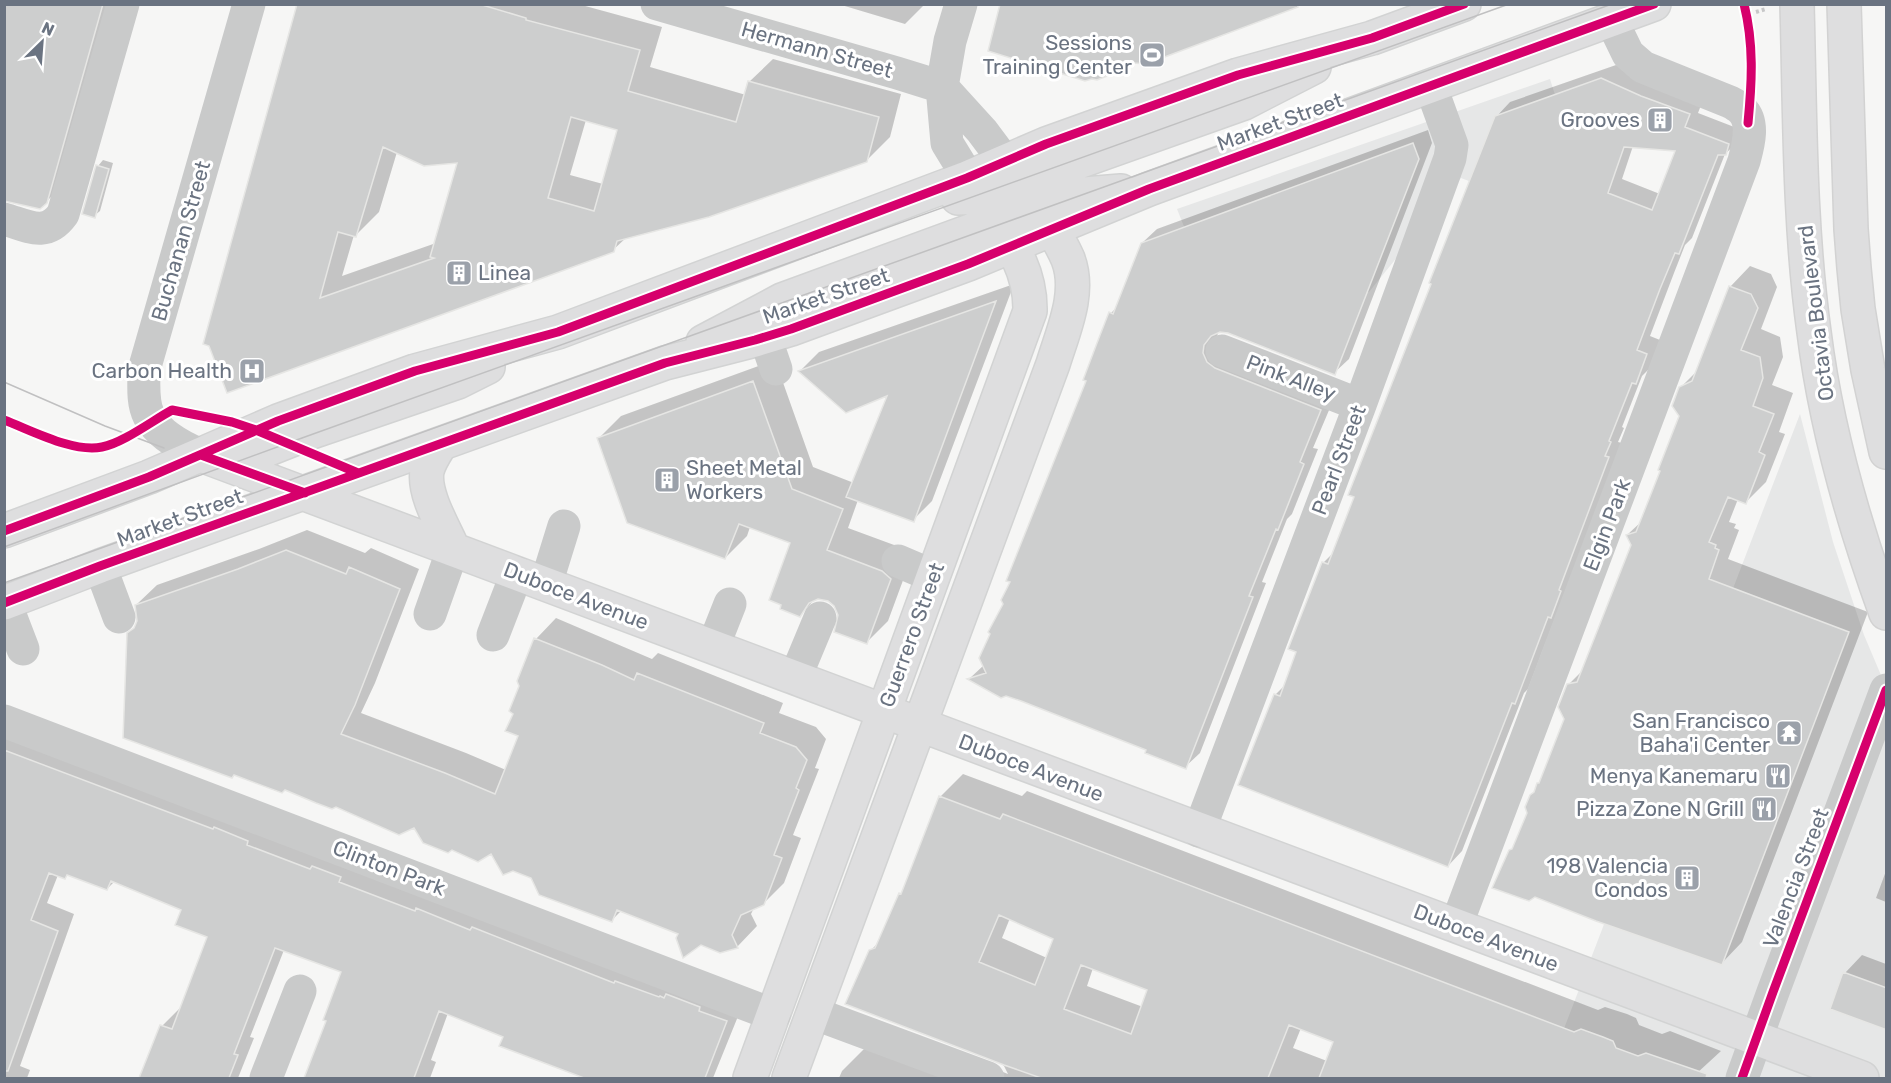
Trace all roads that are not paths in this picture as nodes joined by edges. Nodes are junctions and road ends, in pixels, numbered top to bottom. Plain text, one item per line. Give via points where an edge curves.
1 (123, 4) edge
2 (249, 4) edge
3 (657, 4) edge
4 (961, 4) edge
5 (1464, 4) edge
6 (1654, 4) edge
7 (1797, 4) edge
8 (1844, 4) edge
9 (1612, 21) junction
10 (942, 87) junction
11 (1431, 87) junction
12 (1029, 195) junction
13 (989, 210) junction
14 (4, 219) edge
15 (765, 337) junction
16 (1222, 351) dead end
17 (665, 363) junction
18 (776, 369) dead end
19 (1360, 405) junction
20 (440, 445) junction
21 (1887, 452) edge
22 (214, 460) junction
23 (305, 493) junction
24 (564, 526) dead end
25 (4, 533) edge
26 (453, 549) junction
27 (898, 561) dead end
28 (100, 566) junction
29 (933, 576) junction
30 (532, 579) junction
31 (5, 603) edge
32 (730, 604) dead end
33 (1887, 613) edge
34 (430, 614) dead end
35 (119, 617) dead end
36 (820, 618) dead end
37 (494, 635) dead end
38 (713, 647) junction
39 (23, 649) dead end
40 (795, 678) junction
41 (1887, 690) edge
42 (884, 712) junction
43 (4, 721) edge
44 (920, 726) junction
45 (1200, 831) junction
46 (1456, 926) junction
47 (300, 991) dead end
48 (813, 1013) junction
49 (774, 1015) junction
50 (1756, 1039) junction
51 (266, 1078) edge
52 (750, 1078) edge
53 (789, 1078) edge
54 (988, 1078) edge
55 (1742, 1078) edge
56 (1862, 1078) edge

1 - 14 street via 63,214 47,229
2 - 22 street, Buchanan Street via 144,370 143,393 148,415 156,426 178,445
3 - 10 street, Hermann Street
4 - 10 street
5 - 12 main road, Market Street via 1372,38 1238,75 1046,144
6 - 9 main road, Market Street
7 - 33 main road, Octavia Boulevard via 1803,201 1814,334 1835,449
8 - 21 main road, Octavia Boulevard via 1851,229 1858,309
9 - 11 main road, Market Street
9 - 46 street, Elgin Park via 1628,54 1643,67 1730,102 1743,111 1749,123 1749,141
10 - 12 street via 982,131
10 - 13 street via 947,143
11 - 12 main road, Market Street via 1149,189
11 - 19 street, Pearl Street via 1452,152
12 - 13 main road, Market Street
12 - 13 main road, Market Street
12 - 44 main road, Guerrero Street via 1068,259 1072,294 1053,364
13 - 15 main road, Market Street via 968,264
13 - 17 main road, Market Street via 782,300
13 - 22 main road, Market Street via 912,199 558,332 459,382 309,434
13 - 29 main road, Guerrero Street via 1026,275 1030,311
15 - 17 main road, Market Street
15 - 18 street
16 - 19 street, Pink Alley
17 - 20 main road, Market Street
19 - 45 street, Pearl Street
20 - 23 main road, Market Street
20 - 26 main road via 428,468 426,482
22 - 23 main road, Duboce Avenue
22 - 25 main road, Market Street via 149,477
23 - 26 main road, Duboce Avenue
23 - 28 main road, Market Street
24 - 30 street
26 - 30 main road, Duboce Avenue
26 - 34 street
27 - 29 street
28 - 31 main road, Market Street
28 - 35 street
29 - 42 main road, Guerrero Street
30 - 37 street
30 - 38 main road, Duboce Avenue
31 - 39 street
32 - 38 street
36 - 40 street
38 - 40 main road, Duboce Avenue
40 - 42 main road, Duboce Avenue
41 - 50 street, Valencia Street
42 - 44 main road, Duboce Avenue
42 - 49 main road, Guerrero Street
43 - 49 street, Clinton Park
44 - 45 main road, Duboce Avenue
44 - 48 main road, Guerrero Street
45 - 46 main road, Duboce Avenue
46 - 50 main road, Duboce Avenue
47 - 51 street
48 - 53 main road, Guerrero Street
48 - 54 street
49 - 52 main road, Guerrero Street
50 - 55 street, Valencia Street
50 - 56 main road, Duboce Avenue

